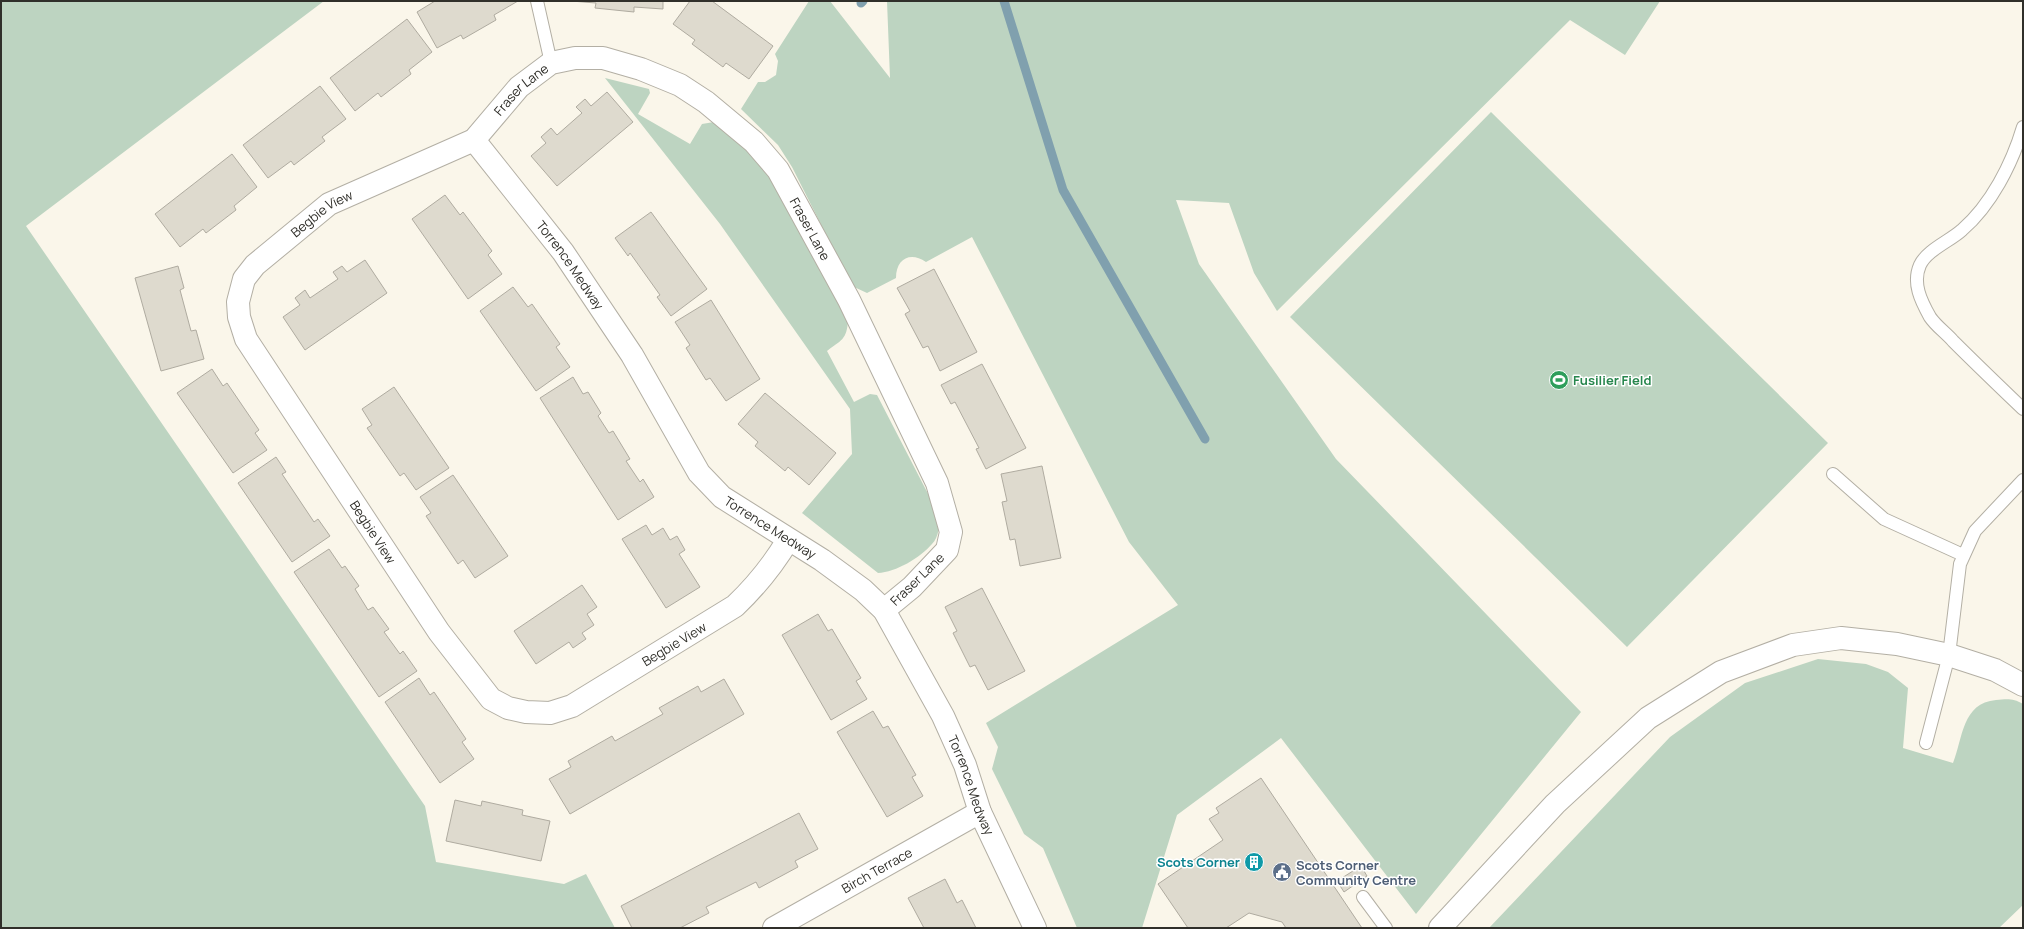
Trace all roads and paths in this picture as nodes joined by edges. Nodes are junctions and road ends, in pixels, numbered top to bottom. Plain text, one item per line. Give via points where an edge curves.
1 (537, 1) edge
2 (551, 63) junction
3 (2023, 127) edge
4 (474, 140) junction
5 (2023, 409) edge
6 (1833, 474) dead end
7 (2023, 480) edge
8 (788, 540) junction
9 (1964, 555) junction
10 (884, 610) junction
11 (1949, 655) junction
12 (2023, 685) edge
13 (1926, 743) dead end
14 (980, 812) junction
15 (1363, 897) dead end
16 (774, 928) edge
17 (1035, 928) edge
18 (1386, 928) edge
19 (1440, 928) edge

1 - 2 lane
2 - 4 street, Fraser Lane via 519,88
2 - 10 street, Fraser Lane via 575,58 603,58 641,69 680,85 706,102 754,142 778,170 849,300 937,483 951,532 947,550 912,587
3 - 5 lane via 1995,189 1979,215 1921,264 1916,279 1918,291 1931,318
4 - 8 street, Torrence Medway via 563,252 632,355 698,473 722,497
4 - 8 street, Begbie View via 329,204 255,265 244,279 238,302 239,317 246,339 439,632 491,699 508,708 526,712 550,713 572,706 735,606 754,589
6 - 9 lane via 1884,519
7 - 9 lane via 1975,531
8 - 10 street, Torrence Medway via 834,568
9 - 11 lane via 1960,564
10 - 14 street, Torrence Medway via 944,716 965,765
11 - 12 street via 1995,670
11 - 13 lane
11 - 19 street via 1897,644 1841,638 1793,645 1721,672 1648,718 1555,804
14 - 16 street, Birch Terrace
14 - 17 street, Torrence Medway
15 - 18 lane

